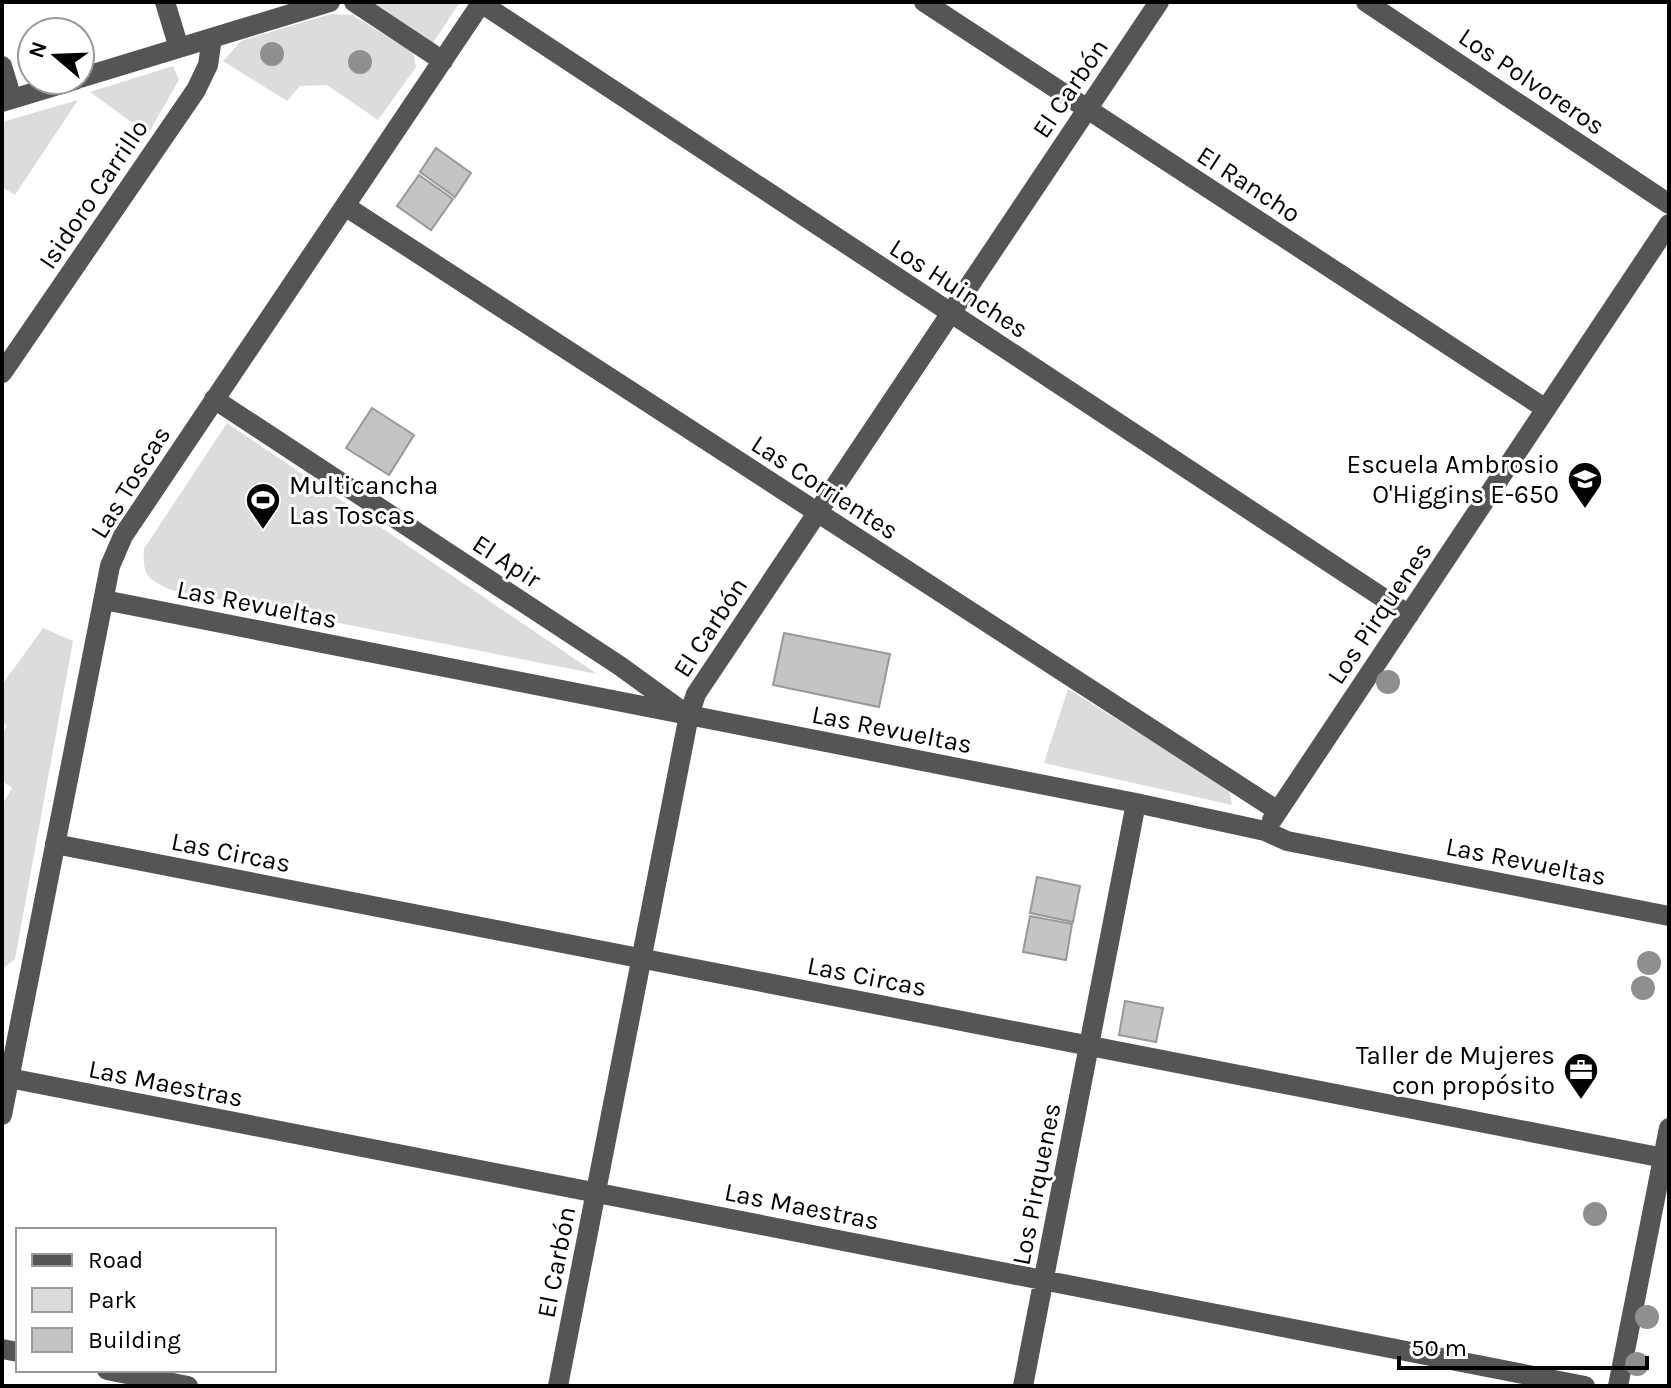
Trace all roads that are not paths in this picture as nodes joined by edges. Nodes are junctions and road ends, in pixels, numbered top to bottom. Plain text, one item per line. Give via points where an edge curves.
1 (165, 2) edge
2 (330, 2) edge
3 (354, 2) edge
4 (924, 2) edge
5 (1159, 2) edge
6 (1366, 2) edge
7 (482, 3) edge
8 (212, 38) junction
9 (179, 48) junction
10 (443, 61) junction
11 (2, 66) edge
12 (96, 73) edge
13 (7, 101) edge
14 (1087, 109) junction
15 (1669, 204) edge
16 (345, 206) junction
17 (1669, 224) edge
18 (950, 313) junction
19 (2, 373) edge
20 (214, 399) junction
21 (1546, 409) junction
22 (817, 513) junction
23 (104, 600) junction
24 (1409, 615) junction
25 (689, 715) junction
26 (1136, 803) junction
27 (1278, 811) junction
28 (1265, 831) junction
29 (55, 844) junction
30 (1669, 916) edge
31 (642, 958) junction
32 (2, 1023) edge
33 (1089, 1046) junction
34 (9, 1048) edge
35 (9, 1078) junction
36 (2, 1115) edge
37 (1669, 1128) edge
38 (1666, 1159) edge
39 (596, 1193) junction
40 (1044, 1280) junction
41 (117, 1372) edge
42 (188, 1386) edge
43 (558, 1386) edge
44 (1023, 1386) edge
45 (1585, 1386) edge
46 (1618, 1386) edge

1 - 9 street
2 - 8 street
3 - 10 street
4 - 14 street, El Rancho
5 - 14 street, El Carbón
6 - 15 street, Los Polvoreros
7 - 10 street, Las Toscas
7 - 18 street, Los Huinches
8 - 9 street
8 - 19 street, Isidoro Carrillo via 208,65 196,90
9 - 12 street
10 - 16 street, Las Toscas
11 - 13 street
14 - 18 street, El Carbón
14 - 21 street, El Rancho
16 - 20 street, Las Toscas
16 - 22 street, Las Corrientes
17 - 21 street, Los Pirquenes
18 - 22 street, El Carbón
18 - 24 street, Los Huinches
20 - 23 street, Las Toscas via 123,536
20 - 25 street, El Apir
21 - 24 street, Los Pirquenes
22 - 25 street, El Carbón via 707,676
22 - 27 street, Las Corrientes
23 - 25 street, Las Revueltas
23 - 29 street, Las Toscas
24 - 27 street, Los Pirquenes
25 - 26 street, Las Revueltas
25 - 31 street, El Carbón
26 - 28 street, Las Revueltas
26 - 33 street, Los Pirquenes
27 - 28 street, Los Pirquenes
28 - 30 street, Las Revueltas via 1287,841
29 - 31 street, Las Circas
29 - 34 street, Las Toscas
31 - 33 street, Las Circas
31 - 39 street, El Carbón
32 - 34 street
33 - 38 street, Las Circas
33 - 40 street, Los Pirquenes
34 - 35 street, Las Toscas
35 - 36 street, Las Toscas
35 - 39 street, Las Maestras
37 - 38 street
38 - 46 street
39 - 40 street, Las Maestras
39 - 43 street, El Carbón
40 - 44 street, Los Pirquenes
40 - 45 street, Las Maestras
41 - 42 street

